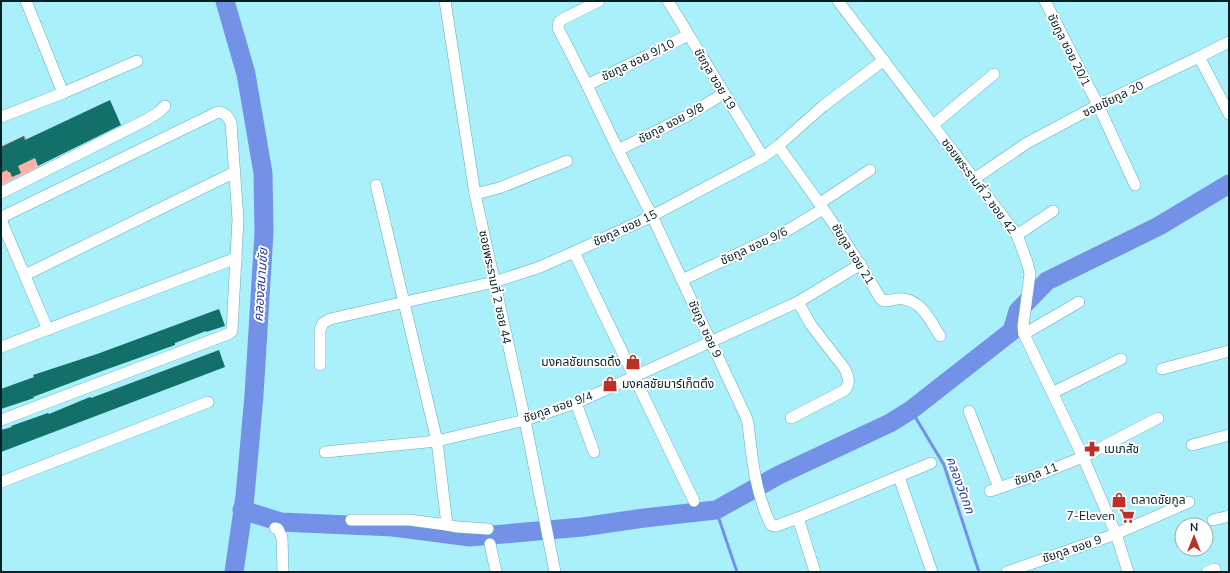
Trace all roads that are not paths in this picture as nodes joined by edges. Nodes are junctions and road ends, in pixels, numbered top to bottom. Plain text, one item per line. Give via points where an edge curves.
1 (26, 1) edge
2 (446, 1) edge
3 (600, 1) edge
4 (668, 1) edge
5 (838, 1) edge
6 (1045, 1) edge
7 (688, 35) junction
8 (1229, 42) edge
9 (1199, 57) junction
10 (884, 60) junction
11 (137, 61) dead end
12 (994, 74) dead end
13 (587, 85) junction
14 (62, 93) junction
15 (724, 94) junction
16 (165, 106) dead end
17 (1098, 106) junction
18 (1229, 114) edge
19 (1, 117) edge
20 (933, 125) junction
21 (778, 146) junction
22 (618, 150) junction
23 (763, 157) junction
24 (567, 161) dead end
25 (870, 170) dead end
26 (235, 172) junction
27 (974, 180) junction
28 (376, 185) dead end
29 (1135, 185) dead end
30 (1, 193) edge
31 (475, 194) junction
32 (822, 206) junction
33 (1053, 211) dead end
34 (652, 216) junction
35 (1017, 235) junction
36 (574, 252) junction
37 (236, 258) junction
38 (861, 264) junction
39 (25, 275) junction
40 (682, 280) junction
41 (494, 282) junction
42 (798, 302) junction
43 (1079, 302) dead end
44 (403, 303) junction
45 (48, 330) junction
46 (1024, 334) junction
47 (940, 336) dead end
48 (710, 341) junction
49 (1, 347) edge
50 (1229, 351) edge
51 (1121, 358) dead end
52 (320, 365) dead end
53 (1162, 369) dead end
54 (635, 377) junction
55 (1052, 393) junction
56 (208, 402) dead end
57 (576, 403) junction
58 (969, 411) dead end
59 (790, 418) dead end
60 (1158, 418) dead end
61 (1, 420) edge
62 (525, 420) junction
63 (1229, 435) edge
64 (437, 441) junction
65 (1192, 445) dead end
66 (325, 452) dead end
67 (594, 452) dead end
68 (1083, 456) junction
69 (931, 463) dead end
70 (899, 477) junction
71 (1, 482) edge
72 (694, 501) dead end
73 (1189, 502) dead end
74 (1229, 516) edge
75 (798, 518) junction
76 (351, 520) dead end
77 (1214, 520) edge
78 (447, 525) junction
79 (275, 528) dead end
80 (488, 529) dead end
81 (1116, 534) junction
82 (490, 544) dead end
83 (283, 572) edge
84 (496, 572) edge
85 (555, 572) edge
86 (815, 572) edge
87 (932, 572) edge
88 (1007, 572) edge
89 (1128, 572) edge

1 - 14 street
2 - 31 street, ซอยพระรามที่ 2 ซอย 44
3 - 13 street, ชัยกูล ซอย 9 via 563,19 559,22 558,28
4 - 7 street, ชัยกูล ซอย 19
5 - 10 street, ซอยพระรามที่ 2 ซอย 42
6 - 17 street, ชัยกูล ซอย 20/1
7 - 13 street, ชัยกูล ซอย 9/10
7 - 15 street, ชัยกูล ซอย 19
8 - 9 street, ซอยชัยกูล 20
9 - 17 street, ซอยชัยกูล 20
9 - 18 street
10 - 20 street, ซอยพระรามที่ 2 ซอย 42
10 - 21 street, ชัยกูล ซอย 15 via 837,94
11 - 14 street
12 - 20 street
13 - 22 street, ชัยกูล ซอย 9
14 - 19 street
15 - 22 street, ชัยกูล ซอย 9/8 via 685,117
15 - 23 street, ชัยกูล ซอย 19
16 - 30 street via 146,120
17 - 27 street, ซอยชัยกูล 20 via 1027,143
17 - 29 street, ชัยกูล ซอย 20/1
20 - 27 street, ซอยพระรามที่ 2 ซอย 42
21 - 23 street, ชัยกูล ซอย 15
21 - 32 street, ชัยกูล ซอย 21
22 - 34 street, ชัยกูล ซอย 9
23 - 34 street, ชัยกูล ซอย 15
24 - 31 street via 499,188
25 - 32 street, ชัยกูล ซอย 9/6
26 - 37 street via 238,219
26 - 39 street
26 - 39 street via 231,123 224,113 218,112 4,216 3,225
27 - 35 street, ซอยพระรามที่ 2 ซอย 42
28 - 44 street
31 - 41 street, ซอยพระรามที่ 2 ซอย 44
32 - 38 street, ชัยกูล ซอย 21
32 - 40 street, ชัยกูล ซอย 9/6 via 788,230
33 - 35 street
34 - 36 street, ชัยกูล ซอย 15
34 - 40 street, ชัยกูล ซอย 9
35 - 46 street, ซอยพระรามที่ 2 ซอย 42 via 1030,274
36 - 41 street, ชัยกูล ซอย 15
36 - 54 street
37 - 45 street
37 - 61 street via 232,331 228,334
38 - 42 street, ชัยกูล ซอย 9/4
38 - 47 street, ชัยกูล ซอย 21 via 880,298 884,301 909,300 921,307
39 - 45 street
40 - 48 street, ชัยกูล ซอย 9
41 - 44 street, ชัยกูล ซอย 15
41 - 62 street, ซอยพระรามที่ 2 ซอย 44
42 - 48 street, ชัยกูล ซอย 9/4
42 - 59 street via 811,325 845,369 849,384 845,390
43 - 46 street
44 - 52 street, ชัยกูล ซอย 15 via 330,319 323,323 320,330
44 - 64 street
45 - 49 street
46 - 55 street, ซอยพระรามที่ 2 ซอย 42
48 - 54 street, ชัยกูล ซอย 9/4
48 - 75 street, ชัยกูล ซอย 9 via 748,423 755,480 771,525 776,526
50 - 53 street
51 - 55 street
54 - 57 street, ชัยกูล ซอย 9/4
54 - 72 street
55 - 68 street, ซอยพระรามที่ 2 ซอย 42
56 - 71 street
57 - 62 street, ชัยกูล ซอย 9/4
57 - 67 street
58 - 68 street, ชัยกูล 11 via 994,490
60 - 68 street, ชัยกูล 11
62 - 64 street, ชัยกูล ซอย 9/4
62 - 85 street, ซอยพระรามที่ 2 ซอย 44
63 - 65 street
64 - 66 street, ชัยกูล ซอย 9/4
64 - 78 street
68 - 81 street, ซอยพระรามที่ 2 ซอย 42
69 - 70 street, ชัยกูล ซอย 9
70 - 75 street, ชัยกูล ซอย 9
70 - 87 street
73 - 81 street, ชัยกูล ซอย 9
74 - 77 street
75 - 86 street
76 - 78 street via 409,520
78 - 80 street
79 - 83 street via 278,528 282,538
81 - 88 street, ชัยกูล ซอย 9
81 - 89 street, ซอยพระรามที่ 2 ซอย 42
82 - 84 street

